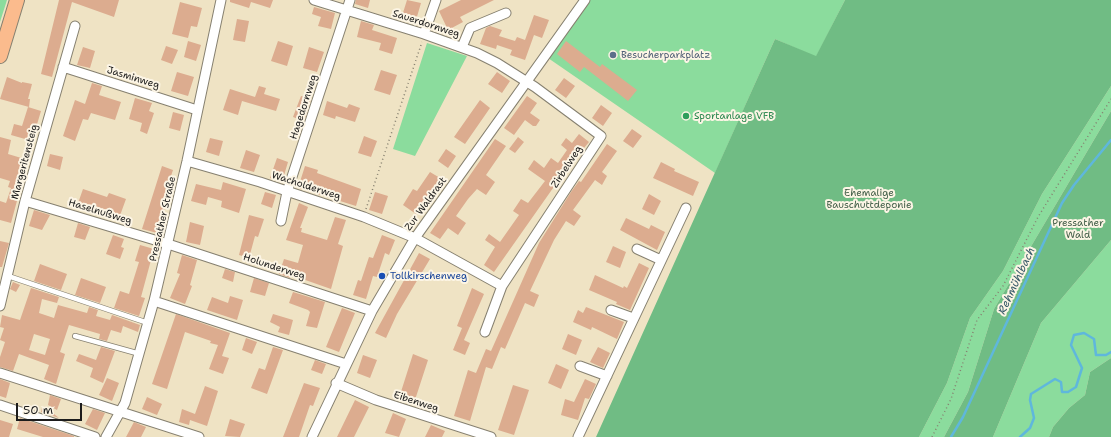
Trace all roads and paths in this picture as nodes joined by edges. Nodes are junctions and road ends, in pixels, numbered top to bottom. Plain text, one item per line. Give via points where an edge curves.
1 (17, 0) edge
2 (220, 0) edge
3 (314, 0) edge
4 (350, 0) edge
5 (436, 0) edge
6 (585, 0) edge
7 (347, 10) junction
8 (506, 13) dead end
9 (75, 26) dead end
10 (424, 34) junction
11 (462, 47) junction
12 (0, 56) edge
13 (63, 67) junction
14 (528, 83) junction
15 (1111, 99) edge
16 (197, 110) junction
17 (187, 161) junction
18 (287, 192) junction
19 (25, 201) junction
20 (686, 208) dead end
21 (364, 217) junction
22 (281, 221) dead end
23 (415, 238) junction
24 (168, 244) junction
25 (637, 249) dead end
26 (661, 260) junction
27 (8, 276) junction
28 (502, 286) junction
29 (154, 301) junction
30 (0, 306) edge
31 (611, 310) dead end
32 (372, 311) junction
33 (633, 318) junction
34 (148, 323) junction
35 (485, 332) dead end
36 (75, 336) dead end
37 (140, 354) junction
38 (346, 364) junction
39 (580, 366) dead end
40 (0, 374) edge
41 (607, 376) junction
42 (336, 383) junction
43 (0, 406) edge
44 (120, 412) junction
45 (95, 437) edge
46 (106, 437) edge
47 (199, 437) edge
48 (312, 437) edge
49 (491, 437) edge
50 (578, 437) edge
51 (932, 437) edge

1 - 12 main road
2 - 16 street, Pressather Straße
3 - 7 street, Sauerdornweg
4 - 7 street, Hagedornweg
5 - 10 street
6 - 14 street, Zur Waldrast
7 - 10 street, Sauerdornweg
7 - 18 street, Hagedornweg
8 - 11 street, Sauerdornweg via 470,28
9 - 13 street, Margeritensteig
10 - 11 street, Sauerdornweg
10 - 21 path
11 - 14 street, Sauerdornweg via 497,63
13 - 16 street, Jasminweg
13 - 19 street, Margeritensteig
14 - 23 street, Zur Waldrast
14 - 28 street, Zirbelweg via 601,136
15 - 51 path via 1038,217 1003,286 977,320 950,399
16 - 17 street, Pressather Straße
17 - 18 street, Wacholderweg
17 - 24 street, Pressather Straße
18 - 21 street, Wacholderweg
18 - 22 street, Hagedornweg
19 - 24 street, Haselnußweg
19 - 27 street, Margeritensteig
20 - 26 street
21 - 23 street, Wacholderweg
23 - 28 street
23 - 32 street, Zur Waldrast
24 - 29 street, Pressather Straße
24 - 32 street, Holunderweg
25 - 26 street
26 - 33 street
27 - 30 street, Margeritensteig
27 - 34 lane
28 - 35 street, Zirbelweg
29 - 34 street, Pressather Straße
29 - 38 street
31 - 33 street
32 - 38 street, Zur Waldrast
33 - 41 street
34 - 37 street, Pressather Straße
36 - 37 lane
37 - 44 street, Pressather Straße
38 - 42 street, Zur Waldrast
39 - 41 street
40 - 44 street
41 - 50 street
42 - 48 street, Zur Waldrast
42 - 49 street, Eibenweg via 376,400
43 - 45 street
44 - 46 street, Pressather Straße
44 - 47 street

